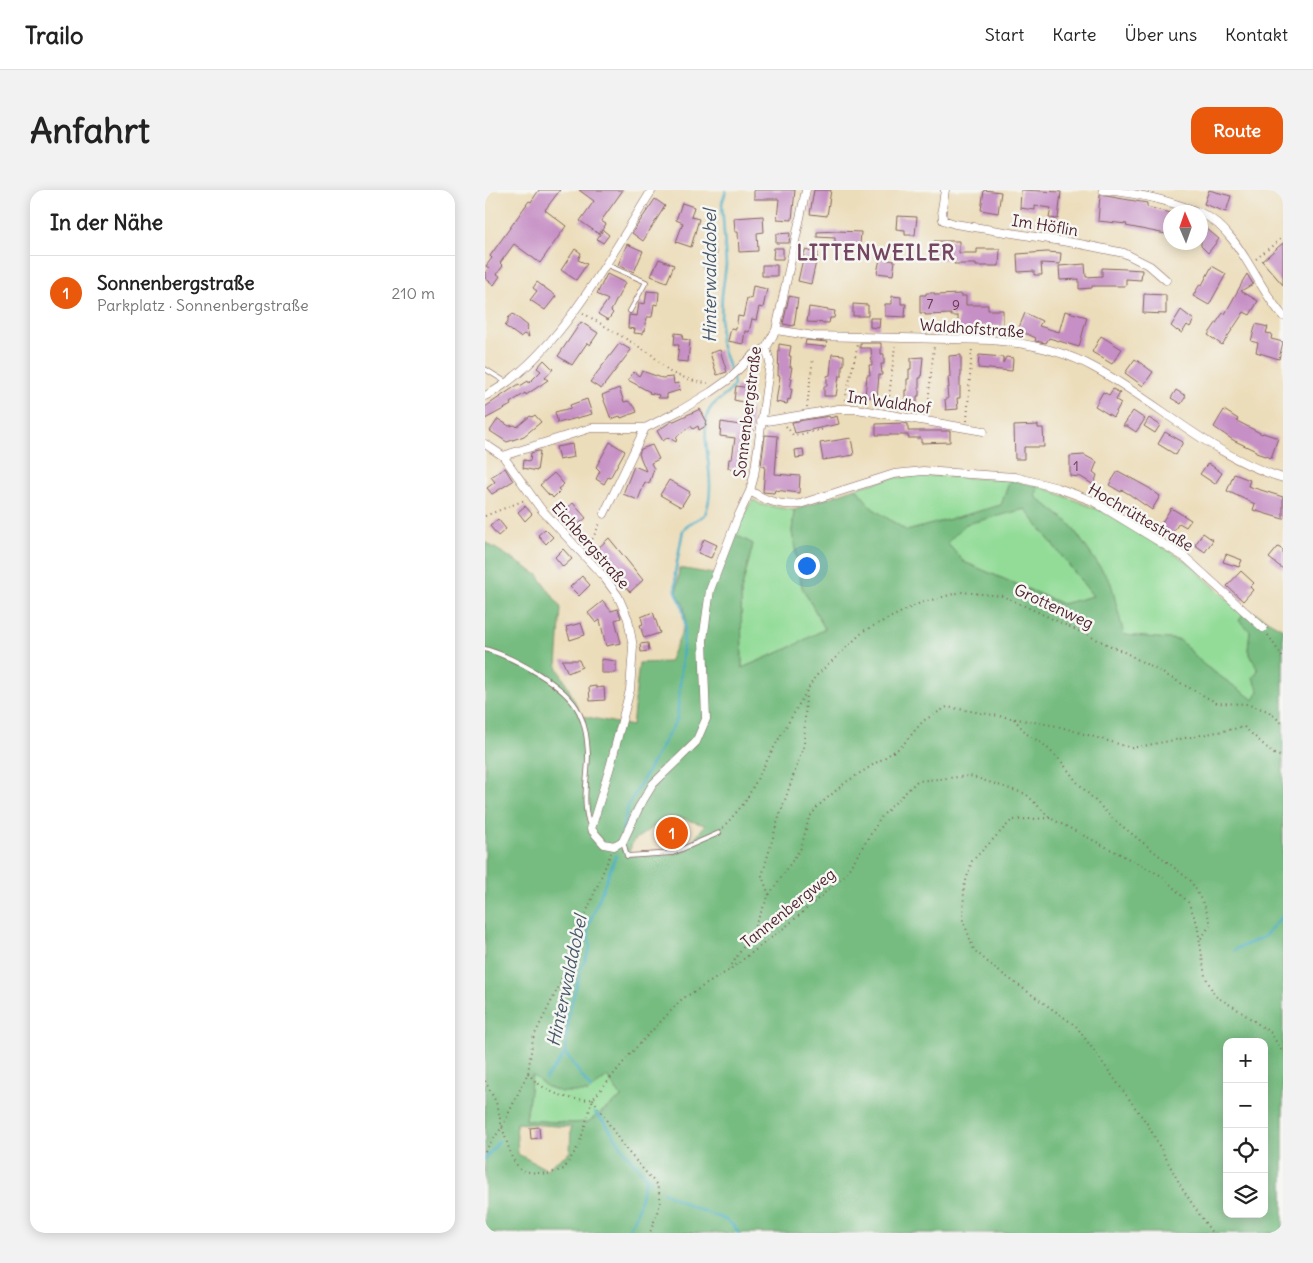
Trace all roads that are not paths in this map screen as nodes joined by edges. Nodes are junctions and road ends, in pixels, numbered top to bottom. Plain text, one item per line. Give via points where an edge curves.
1 (652, 190) edge
2 (806, 190) edge
3 (945, 190) edge
4 (1103, 190) edge
5 (1175, 205) edge
6 (1208, 217) edge
7 (605, 264) junction
8 (1166, 280) dead end
9 (630, 311) dead end
10 (1283, 316) edge
11 (776, 330) junction
12 (766, 348) junction
13 (485, 369) edge
14 (508, 383) junction
15 (485, 396) edge
16 (761, 422) junction
17 (645, 428) junction
18 (983, 431) dead end
19 (485, 444) edge
20 (503, 456) junction
21 (1283, 478) edge
22 (750, 491) junction
23 (604, 514) road end
24 (1263, 628) road end
25 (485, 649) edge
26 (591, 828) junction
27 (719, 833) road end
28 (623, 841) junction

1 - 7 street
2 - 11 street, Sonnenbergstraße
3 - 8 street, Im Höflin via 943,220 1124,253 1150,266
4 - 5 street via 1128,192
6 - 10 street via 1232,238 1272,305
7 - 9 lane via 646,282
7 - 14 street via 541,352
11 - 12 street, Sonnenbergstraße
11 - 21 street, Waldhofstraße via 814,336 1017,342 1043,348 1091,365 1212,444
12 - 16 street, Sonnenbergstraße via 770,362
12 - 17 street via 752,356 718,388
13 - 14 lane
14 - 15 street
16 - 18 street, Im Waldhof via 857,409
16 - 22 street, Sonnenbergstraße
17 - 20 street via 591,428
17 - 23 street
19 - 20 street, Eichbergstraße
20 - 26 street, Eichbergstraße via 532,498 619,596 628,619 633,647 631,690
22 - 24 street, Hochrüttestraße via 767,501 800,504 894,474 923,471 1015,477 1058,488 1093,502 1186,558
22 - 28 street, Sonnenbergstraße via 710,590 703,640 706,719 696,742 653,784
25 - 26 lane via 537,672 579,710 586,730 586,816
26 - 28 street via 604,844 614,846
27 - 28 lane via 673,853 627,856

